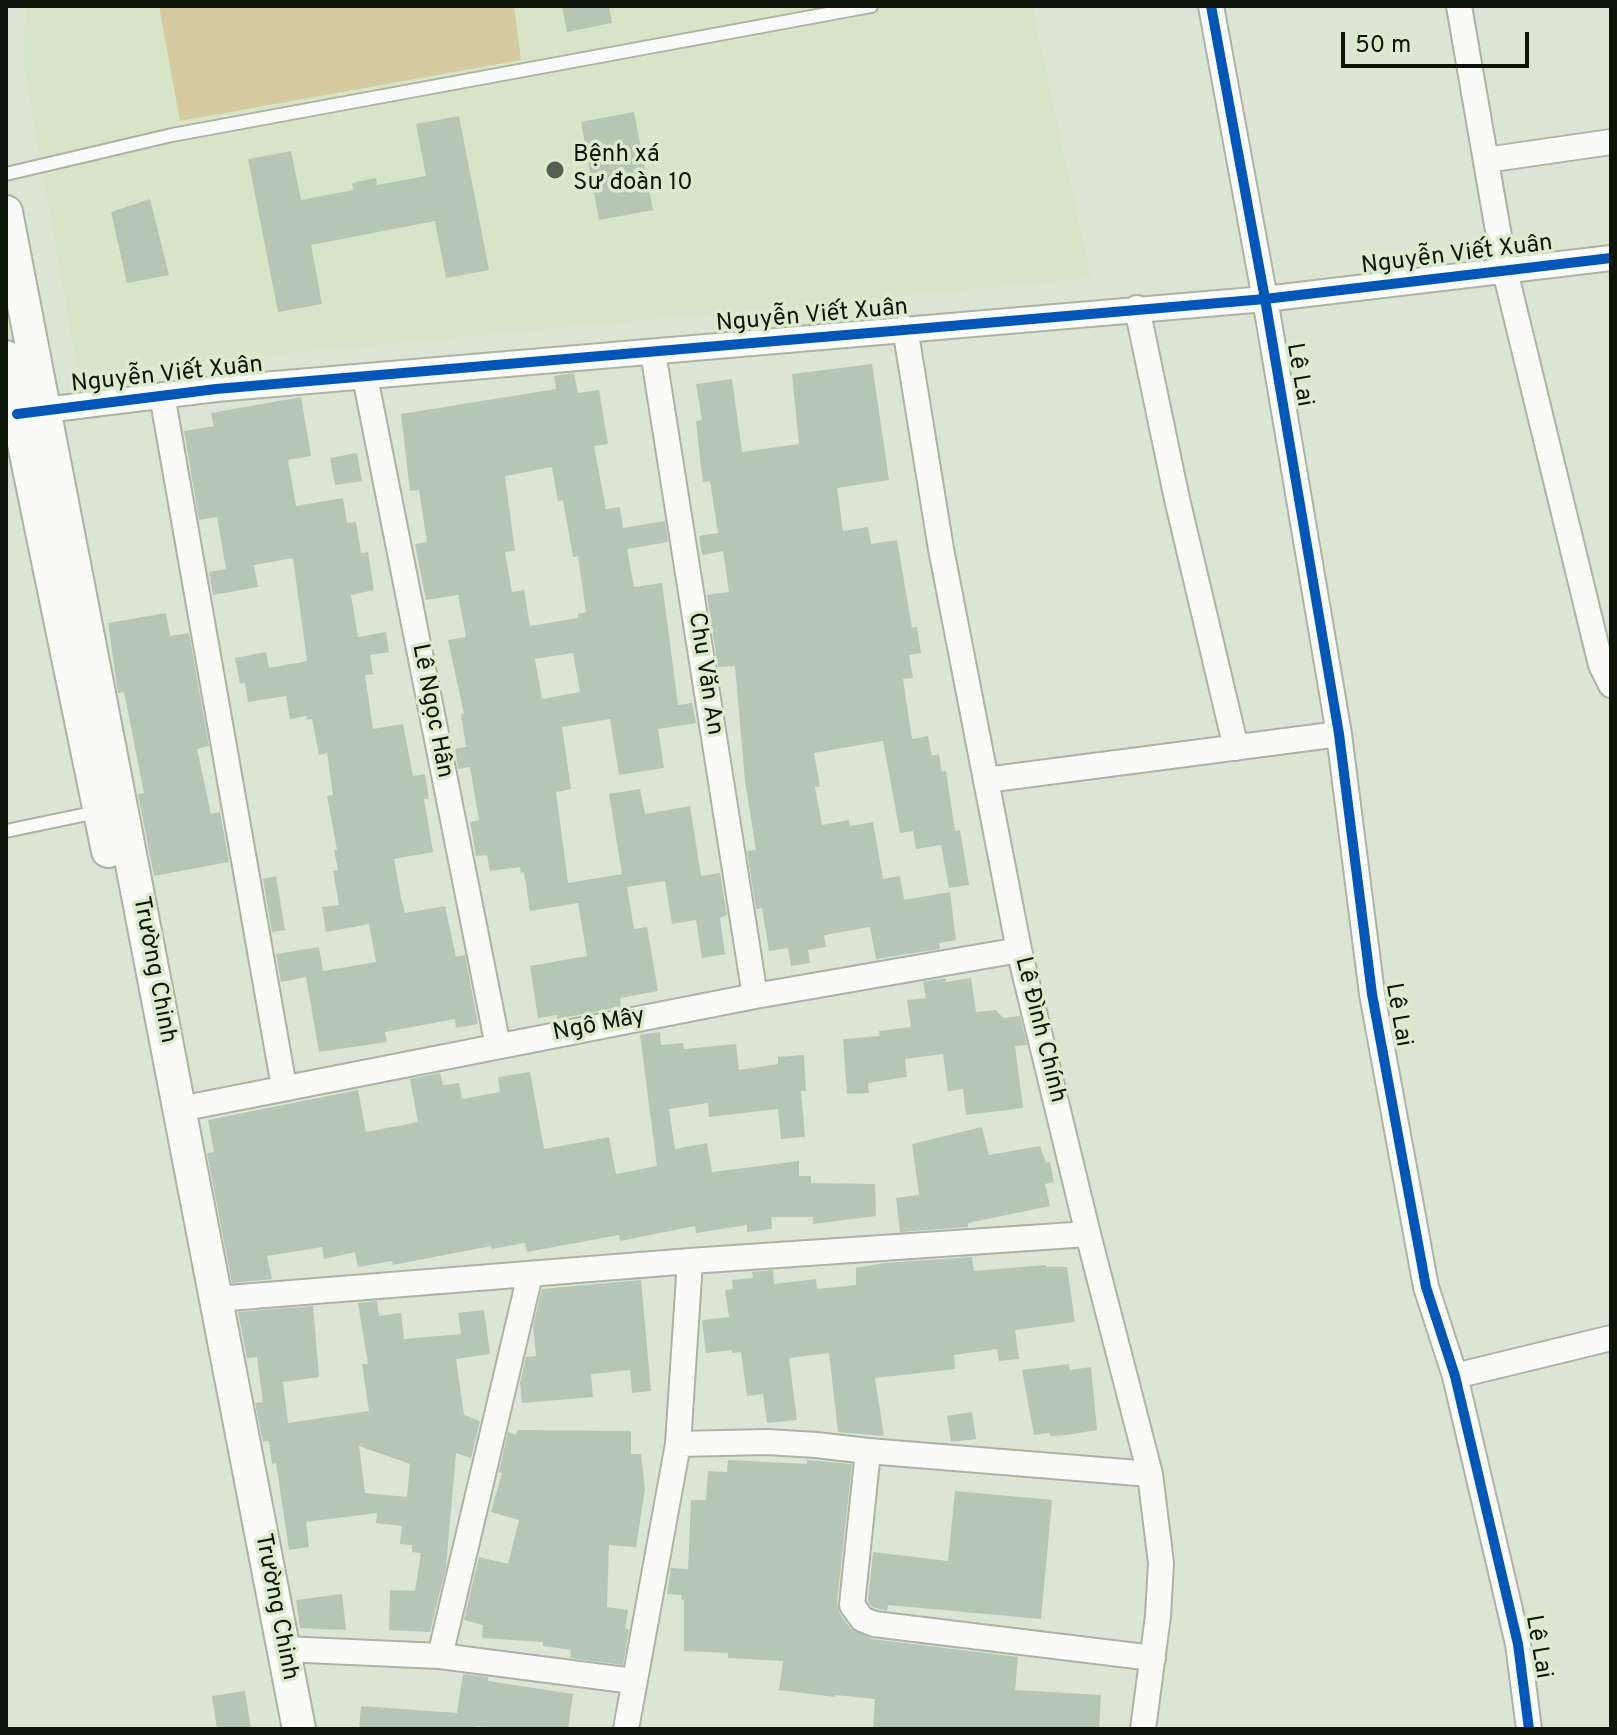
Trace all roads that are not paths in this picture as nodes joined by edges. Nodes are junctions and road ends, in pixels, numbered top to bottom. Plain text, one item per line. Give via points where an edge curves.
1 (871, 6) edge
2 (1211, 6) edge
3 (1459, 6) edge
4 (1611, 142) edge
5 (1486, 160) junction
6 (6, 174) edge
7 (6, 212) edge
8 (1611, 258) edge
9 (1505, 271) junction
10 (1265, 299) junction
11 (1137, 308) junction
12 (905, 328) junction
13 (653, 352) junction
14 (6, 357) edge
15 (365, 377) junction
16 (162, 395) junction
17 (32, 412) junction
18 (1611, 685) edge
19 (1339, 734) junction
20 (1236, 748) junction
21 (986, 780) junction
22 (100, 811) junction
23 (6, 831) edge
24 (1019, 950) junction
25 (755, 996) junction
26 (498, 1046) junction
27 (284, 1087) junction
28 (180, 1109) junction
29 (1088, 1234) junction
30 (690, 1261) junction
31 (530, 1275) junction
32 (216, 1299) junction
33 (1611, 1338) edge
34 (1455, 1376) junction
35 (678, 1444) junction
36 (868, 1451) junction
37 (1150, 1474) junction
38 (283, 1649) junction
39 (440, 1656) junction
40 (1153, 1658) junction
41 (633, 1681) junction
42 (280, 1729) edge
43 (299, 1729) edge
44 (626, 1729) edge
45 (1143, 1729) edge
46 (1529, 1729) edge

1 - 6 lane via 172,135
2 - 10 street, Lê Lai
3 - 5 street
4 - 5 street
5 - 9 street
7 - 17 street, Trường Chinh
8 - 9 street, Nguyễn Viết Xuân
9 - 10 street, Nguyễn Viết Xuân
9 - 18 street via 1601,665
10 - 11 street, Nguyễn Viết Xuân
10 - 19 street, Lê Lai
11 - 12 street, Nguyễn Viết Xuân
11 - 20 street
12 - 13 street, Nguyễn Viết Xuân
12 - 21 street, Lê Đình Chính
13 - 15 street, Nguyễn Viết Xuân
13 - 25 street, Chu Văn An
14 - 17 street, Trường Chinh
15 - 16 street, Nguyễn Viết Xuân
15 - 26 street, Lê Ngọc Hân
16 - 17 street, Nguyễn Viết Xuân
16 - 27 street
17 - 22 street, Trường Chinh
17 - 28 street, Trường Chinh
19 - 20 street
19 - 34 street, Lê Lai via 1372,994 1426,1287
20 - 21 street
21 - 24 street, Lê Đình Chính
22 - 23 lane
22 - 42 street, Trường Chinh
24 - 25 street, Ngô Mây
24 - 29 street, Lê Đình Chính
25 - 26 street, Ngô Mây
26 - 27 street, Ngô Mây
27 - 28 street, Ngô Mây
28 - 32 street, Trường Chinh
29 - 30 street
29 - 37 street, Lê Đình Chính
30 - 31 street
30 - 35 street
31 - 32 street
31 - 39 street
32 - 38 street, Trường Chinh
33 - 34 street
34 - 46 street, Lê Lai via 1518,1644
35 - 36 street via 767,1442
35 - 41 street
36 - 37 street
36 - 40 street via 852,1605 862,1619
37 - 40 street, Lê Đình Chính via 1161,1563
38 - 39 street
38 - 43 street, Trường Chinh
39 - 41 street
40 - 45 street, Lê Đình Chính
41 - 44 street

